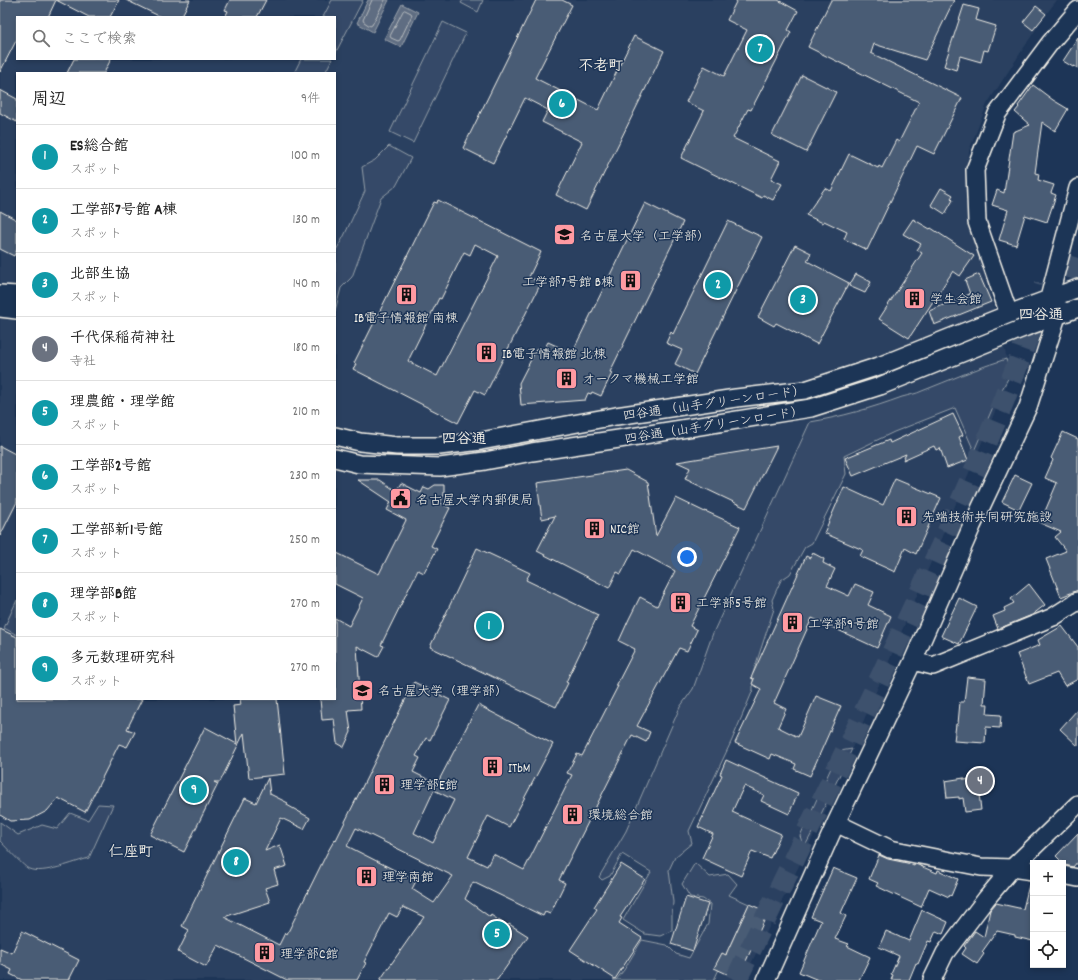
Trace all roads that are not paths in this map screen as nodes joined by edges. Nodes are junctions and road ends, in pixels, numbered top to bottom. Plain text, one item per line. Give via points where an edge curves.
1 (1078, 10) edge
2 (1078, 188) edge
3 (1078, 288) edge
4 (1078, 291) edge
5 (0, 294) edge
6 (16, 295) edge
7 (1049, 298) junction
8 (0, 308) edge
9 (1078, 308) edge
10 (16, 310) edge
11 (1009, 314) junction
12 (1057, 316) junction
13 (336, 436) edge
14 (336, 458) edge
15 (1078, 601) edge
16 (913, 661) junction
17 (1078, 804) edge
18 (836, 823) junction
19 (1012, 868) junction
20 (1030, 871) edge
21 (1066, 876) edge
22 (1078, 878) edge
23 (766, 980) edge
24 (932, 980) edge

1 - 11 street via 997,114 975,170 977,222
2 - 7 street
3 - 7 street, 四谷通 （山手グリーンロード）
4 - 12 street
5 - 6 street
7 - 11 street, 四谷通 （山手グリーンロード）
7 - 12 street
8 - 10 street
9 - 12 street, 四谷通（山手グリーンロード）
11 - 13 street, 四谷通 （山手グリーンロード） via 879,366 805,390 714,401 439,446 397,446
12 - 14 street, 四谷通（山手グリーンロード） via 880,386 811,408 485,461 440,466 359,464
12 - 16 street via 1028,407
15 - 16 street via 1053,617 933,666
16 - 18 street
17 - 19 street
18 - 19 street via 890,848 981,867
18 - 23 street
19 - 20 street
19 - 24 street via 946,953
21 - 22 street

